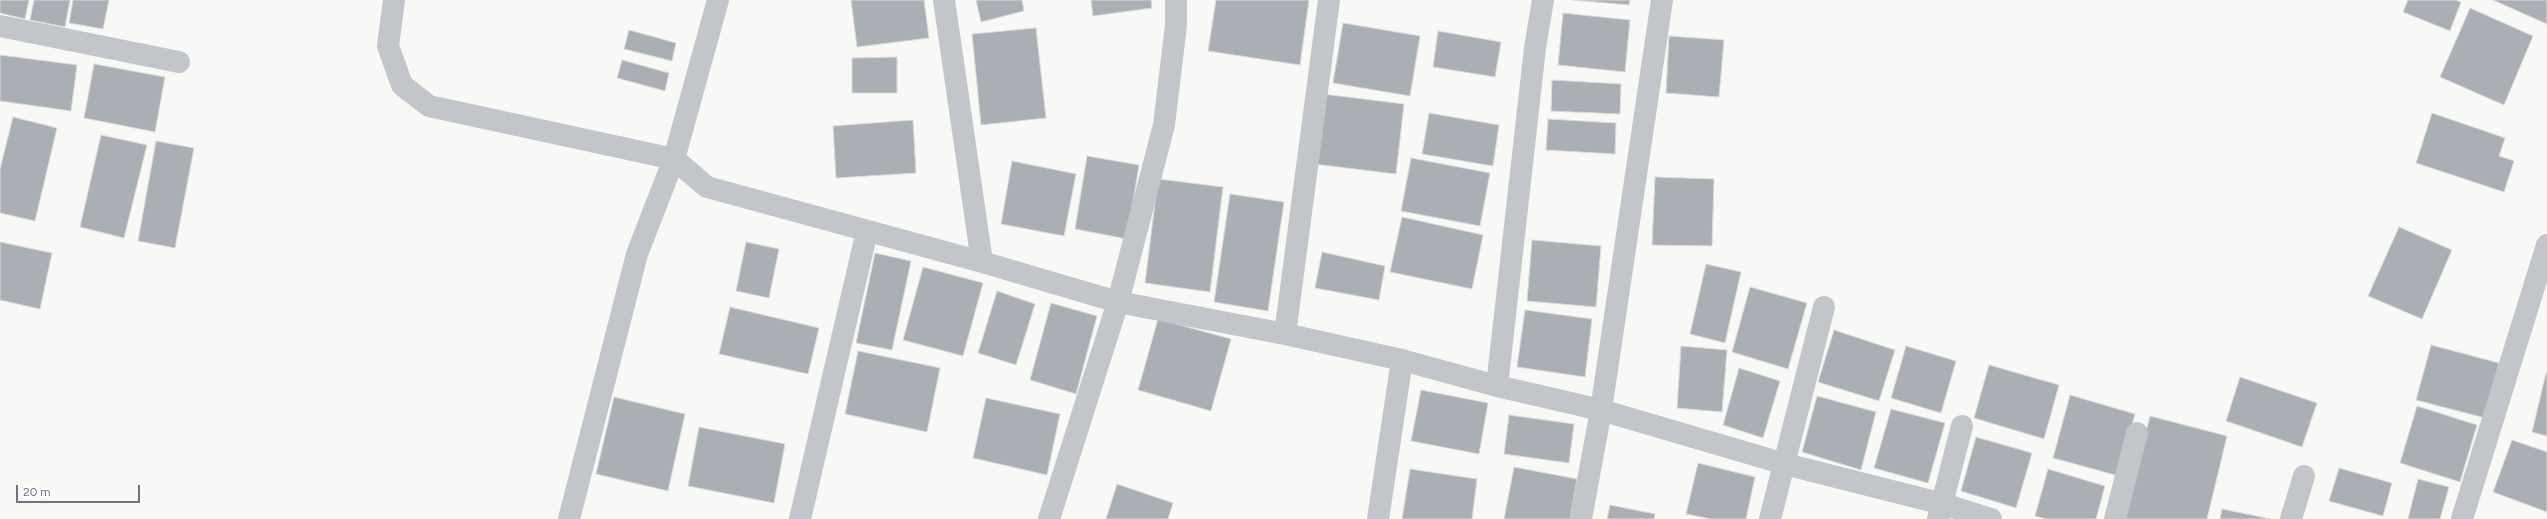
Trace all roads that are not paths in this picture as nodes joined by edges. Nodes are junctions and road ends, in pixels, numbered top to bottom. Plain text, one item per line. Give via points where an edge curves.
1 (394, 0) edge
2 (718, 0) edge
3 (944, 0) edge
4 (1176, 0) edge
5 (1329, 0) edge
6 (1543, 0) edge
7 (1662, 0) edge
8 (0, 26) edge
9 (179, 62) dead end
10 (674, 159) junction
11 (867, 231) junction
12 (2547, 245) edge
13 (982, 262) junction
14 (1118, 302) junction
15 (1824, 307) dead end
16 (1285, 334) junction
17 (1402, 360) junction
18 (1497, 386) junction
19 (1601, 410) junction
20 (1962, 426) dead end
21 (2137, 433) dead end
22 (1785, 464) junction
23 (2304, 476) dead end
24 (1940, 511) edge
25 (570, 519) edge
26 (800, 519) edge
27 (1049, 519) edge
28 (1378, 519) edge
29 (1581, 519) edge
30 (1770, 519) edge
31 (1991, 519) edge
32 (2115, 519) edge
33 (2291, 519) edge
34 (2462, 519) edge

1 - 10 street via 388,46 402,85 428,106
2 - 10 street
3 - 13 street
4 - 14 street via 1176,25 1164,125
5 - 16 street
6 - 18 street via 1535,48
7 - 19 street
8 - 9 street
10 - 11 street via 708,187
10 - 25 street via 637,254
11 - 13 street
11 - 26 street
12 - 34 street
13 - 14 street
14 - 16 street
14 - 27 street
15 - 22 street
16 - 17 street
17 - 18 street
17 - 28 street
18 - 19 street
19 - 22 street
19 - 29 street
20 - 24 street
21 - 32 street
22 - 24 street
22 - 30 street
23 - 33 street
24 - 31 street

